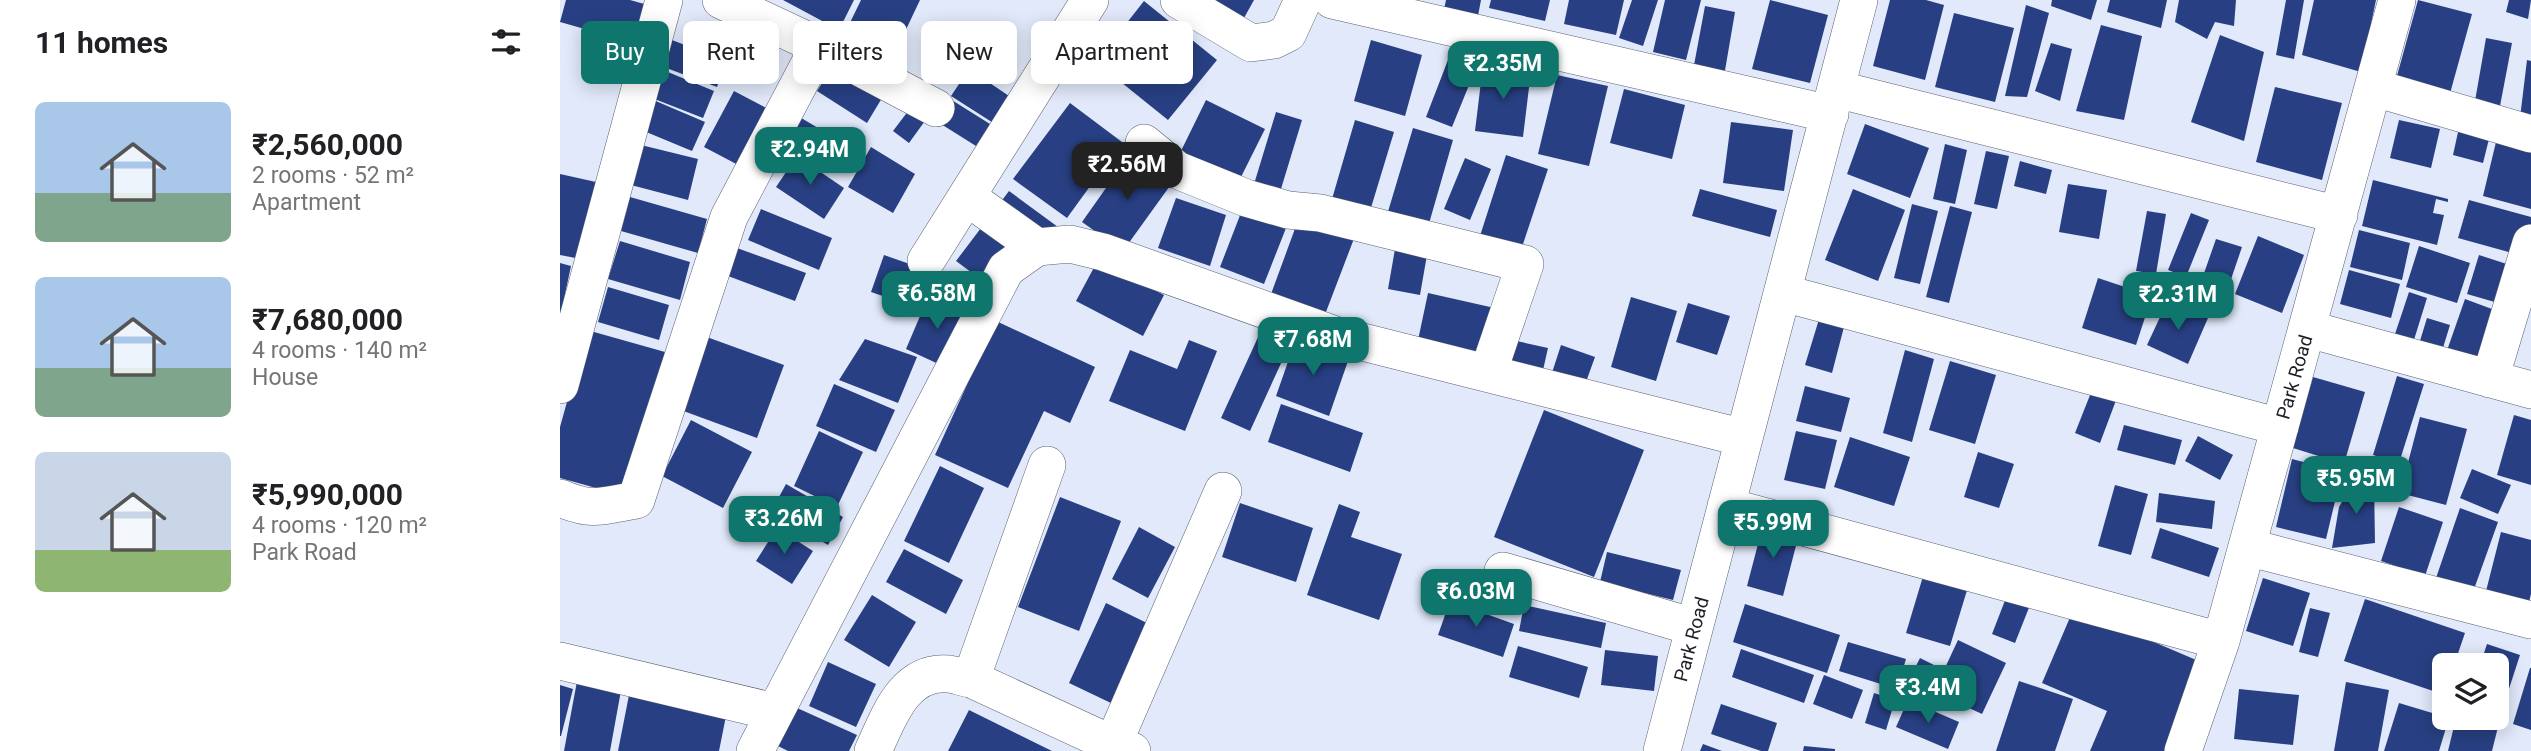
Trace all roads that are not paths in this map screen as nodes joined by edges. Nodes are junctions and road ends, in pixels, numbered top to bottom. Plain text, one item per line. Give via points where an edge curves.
1 (664, 0) edge
2 (721, 0) edge
3 (1090, 0) edge
4 (1179, 0) edge
5 (1303, 0) edge
6 (1332, 0) edge
7 (1859, 0) edge
8 (2398, 0) edge
9 (793, 34) edge
10 (799, 84) edge
11 (891, 84) edge
12 (2375, 88) junction
13 (1833, 102) junction
14 (936, 108) dead end
15 (2531, 134) edge
16 (1144, 143) dead end
17 (967, 197) junction
18 (2339, 215) junction
19 (2531, 243) edge
20 (1037, 247) junction
21 (926, 261) dead end
22 (1783, 293) junction
23 (2308, 330) junction
24 (1488, 373) junction
25 (2490, 379) junction
26 (560, 385) edge
27 (2531, 390) edge
28 (2280, 427) junction
29 (1744, 438) junction
30 (1047, 465) dead end
31 (1223, 491) dead end
32 (560, 498) edge
33 (1726, 506) junction
34 (2247, 547) junction
35 (1503, 571) dead end
36 (2531, 620) edge
37 (1694, 627) junction
38 (2221, 641) junction
39 (560, 661) edge
40 (971, 680) junction
41 (775, 712) junction
42 (1119, 749) edge
43 (2185, 750) edge
44 (755, 751) edge
45 (873, 751) edge
46 (1662, 751) edge

1 - 26 street
2 - 9 street
3 - 17 street
4 - 5 street via 1251,43 1288,33
6 - 13 street
7 - 13 street, Park Road
8 - 12 street, Park Road
10 - 32 street via 729,217 636,500 598,507
11 - 14 street
12 - 15 street
12 - 18 street, Park Road
13 - 18 street
13 - 22 street, Park Road
16 - 24 street via 1178,170 1246,198 1525,264
17 - 20 street
17 - 21 street
18 - 23 street, Park Road
19 - 25 street
20 - 24 street via 1069,244 1103,252 1335,335
20 - 41 street via 1006,269
22 - 28 street
22 - 29 street, Park Road
23 - 25 street
23 - 28 street, Park Road
24 - 29 street
25 - 27 street
28 - 34 street, Park Road
29 - 33 street, Park Road
30 - 40 street
31 - 42 street
33 - 37 street, Park Road
33 - 38 street
34 - 36 street
34 - 38 street, Park Road
35 - 37 street
37 - 46 street, Park Road
38 - 43 street, Park Road
39 - 41 street
40 - 42 street
40 - 45 street via 947,673 924,677 900,696
41 - 44 street

